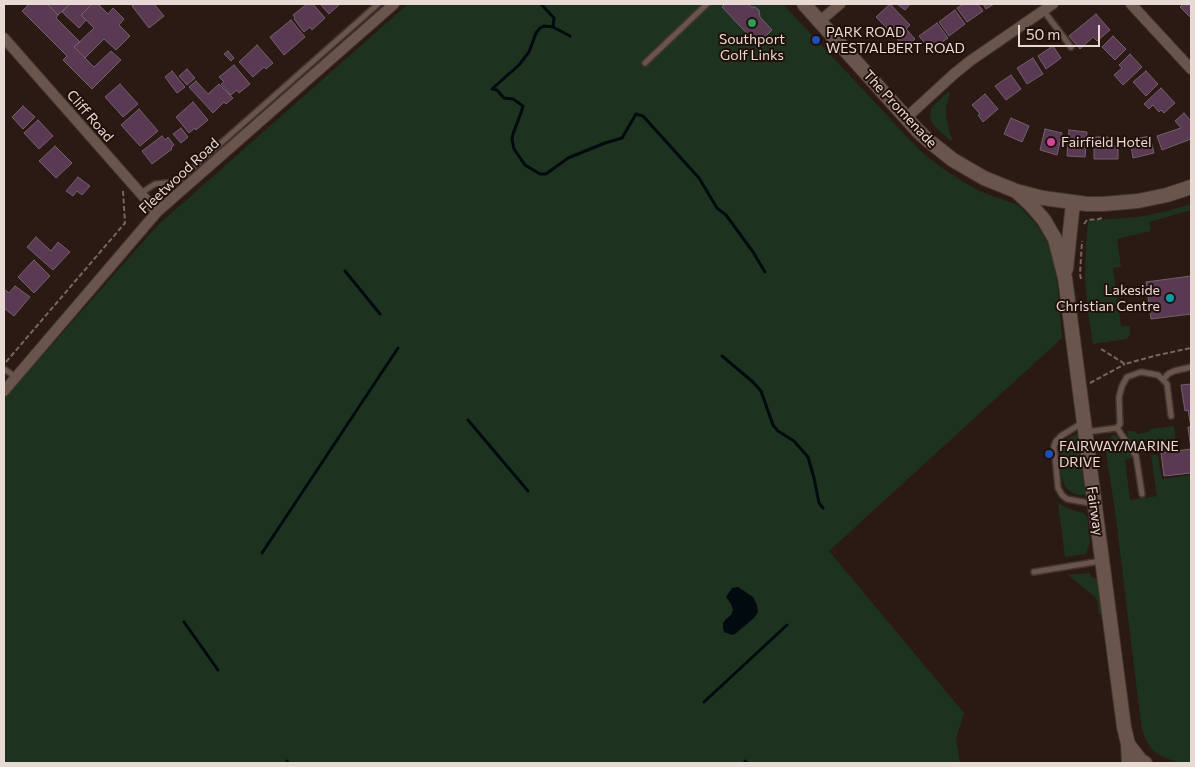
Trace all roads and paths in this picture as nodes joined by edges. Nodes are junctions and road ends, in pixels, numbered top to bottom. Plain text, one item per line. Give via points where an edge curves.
1 (378, 4) edge
2 (394, 4) edge
3 (707, 4) edge
4 (804, 4) edge
5 (840, 4) edge
6 (1052, 4) edge
7 (1131, 4) edge
8 (1043, 10) junction
9 (820, 21) junction
10 (4, 38) edge
11 (1071, 47) dead end
12 (645, 63) dead end
13 (1191, 69) edge
14 (906, 118) junction
15 (123, 173) junction
16 (1191, 187) edge
17 (1016, 191) junction
18 (140, 193) junction
19 (1073, 203) junction
20 (157, 212) junction
21 (1107, 214) dead end
22 (1083, 224) dead end
23 (1082, 240) dead end
24 (1065, 278) junction
25 (1081, 279) dead end
26 (1191, 348) edge
27 (1101, 349) dead end
28 (4, 364) edge
29 (1125, 364) junction
30 (1191, 368) edge
31 (4, 369) edge
32 (16, 376) junction
33 (1163, 380) junction
34 (1079, 390) junction
35 (4, 391) edge
36 (1172, 416) dead end
37 (1084, 426) junction
38 (1117, 428) junction
39 (1142, 494) dead end
40 (1095, 504) junction
41 (1102, 561) junction
42 (1034, 572) dead end
43 (1128, 744) junction
44 (1129, 763) edge
45 (1145, 763) edge

1 - 18 lane via 177,182 155,184
2 - 20 street, Fleetwood Road
3 - 12 lane
4 - 9 street, The Promenade
5 - 9 street
6 - 8 street
7 - 13 street
8 - 11 lane
8 - 14 street via 970,61
9 - 14 street, The Promenade
10 - 15 street, Cliff Road
14 - 17 street, The Promenade via 953,160
15 - 18 street, Cliff Road
15 - 28 path via 125,223
16 - 19 street, The Promenade via 1138,201
17 - 19 street, The Promenade
17 - 24 street, Fairway via 1044,220 1055,239
18 - 20 street, Cliff Road
19 - 24 street, Fairway
20 - 32 street, Fleetwood Road
21 - 22 path
23 - 25 path
24 - 34 street, Fairway
26 - 29 path
27 - 29 path
29 - 34 path
30 - 33 lane via 1174,371
31 - 32 lane
32 - 35 street, Fleetwood Road
33 - 36 lane via 1167,384
33 - 38 lane via 1158,375 1141,372 1127,377 1119,397 1120,424
34 - 37 street, Fairway
37 - 38 lane
37 - 40 street, Fairway
37 - 40 lane via 1056,441 1058,488 1067,499
38 - 39 lane via 1136,456
40 - 41 street, Fairway
41 - 42 lane
41 - 43 street, Fairway
43 - 44 street, Fairway
43 - 45 street

